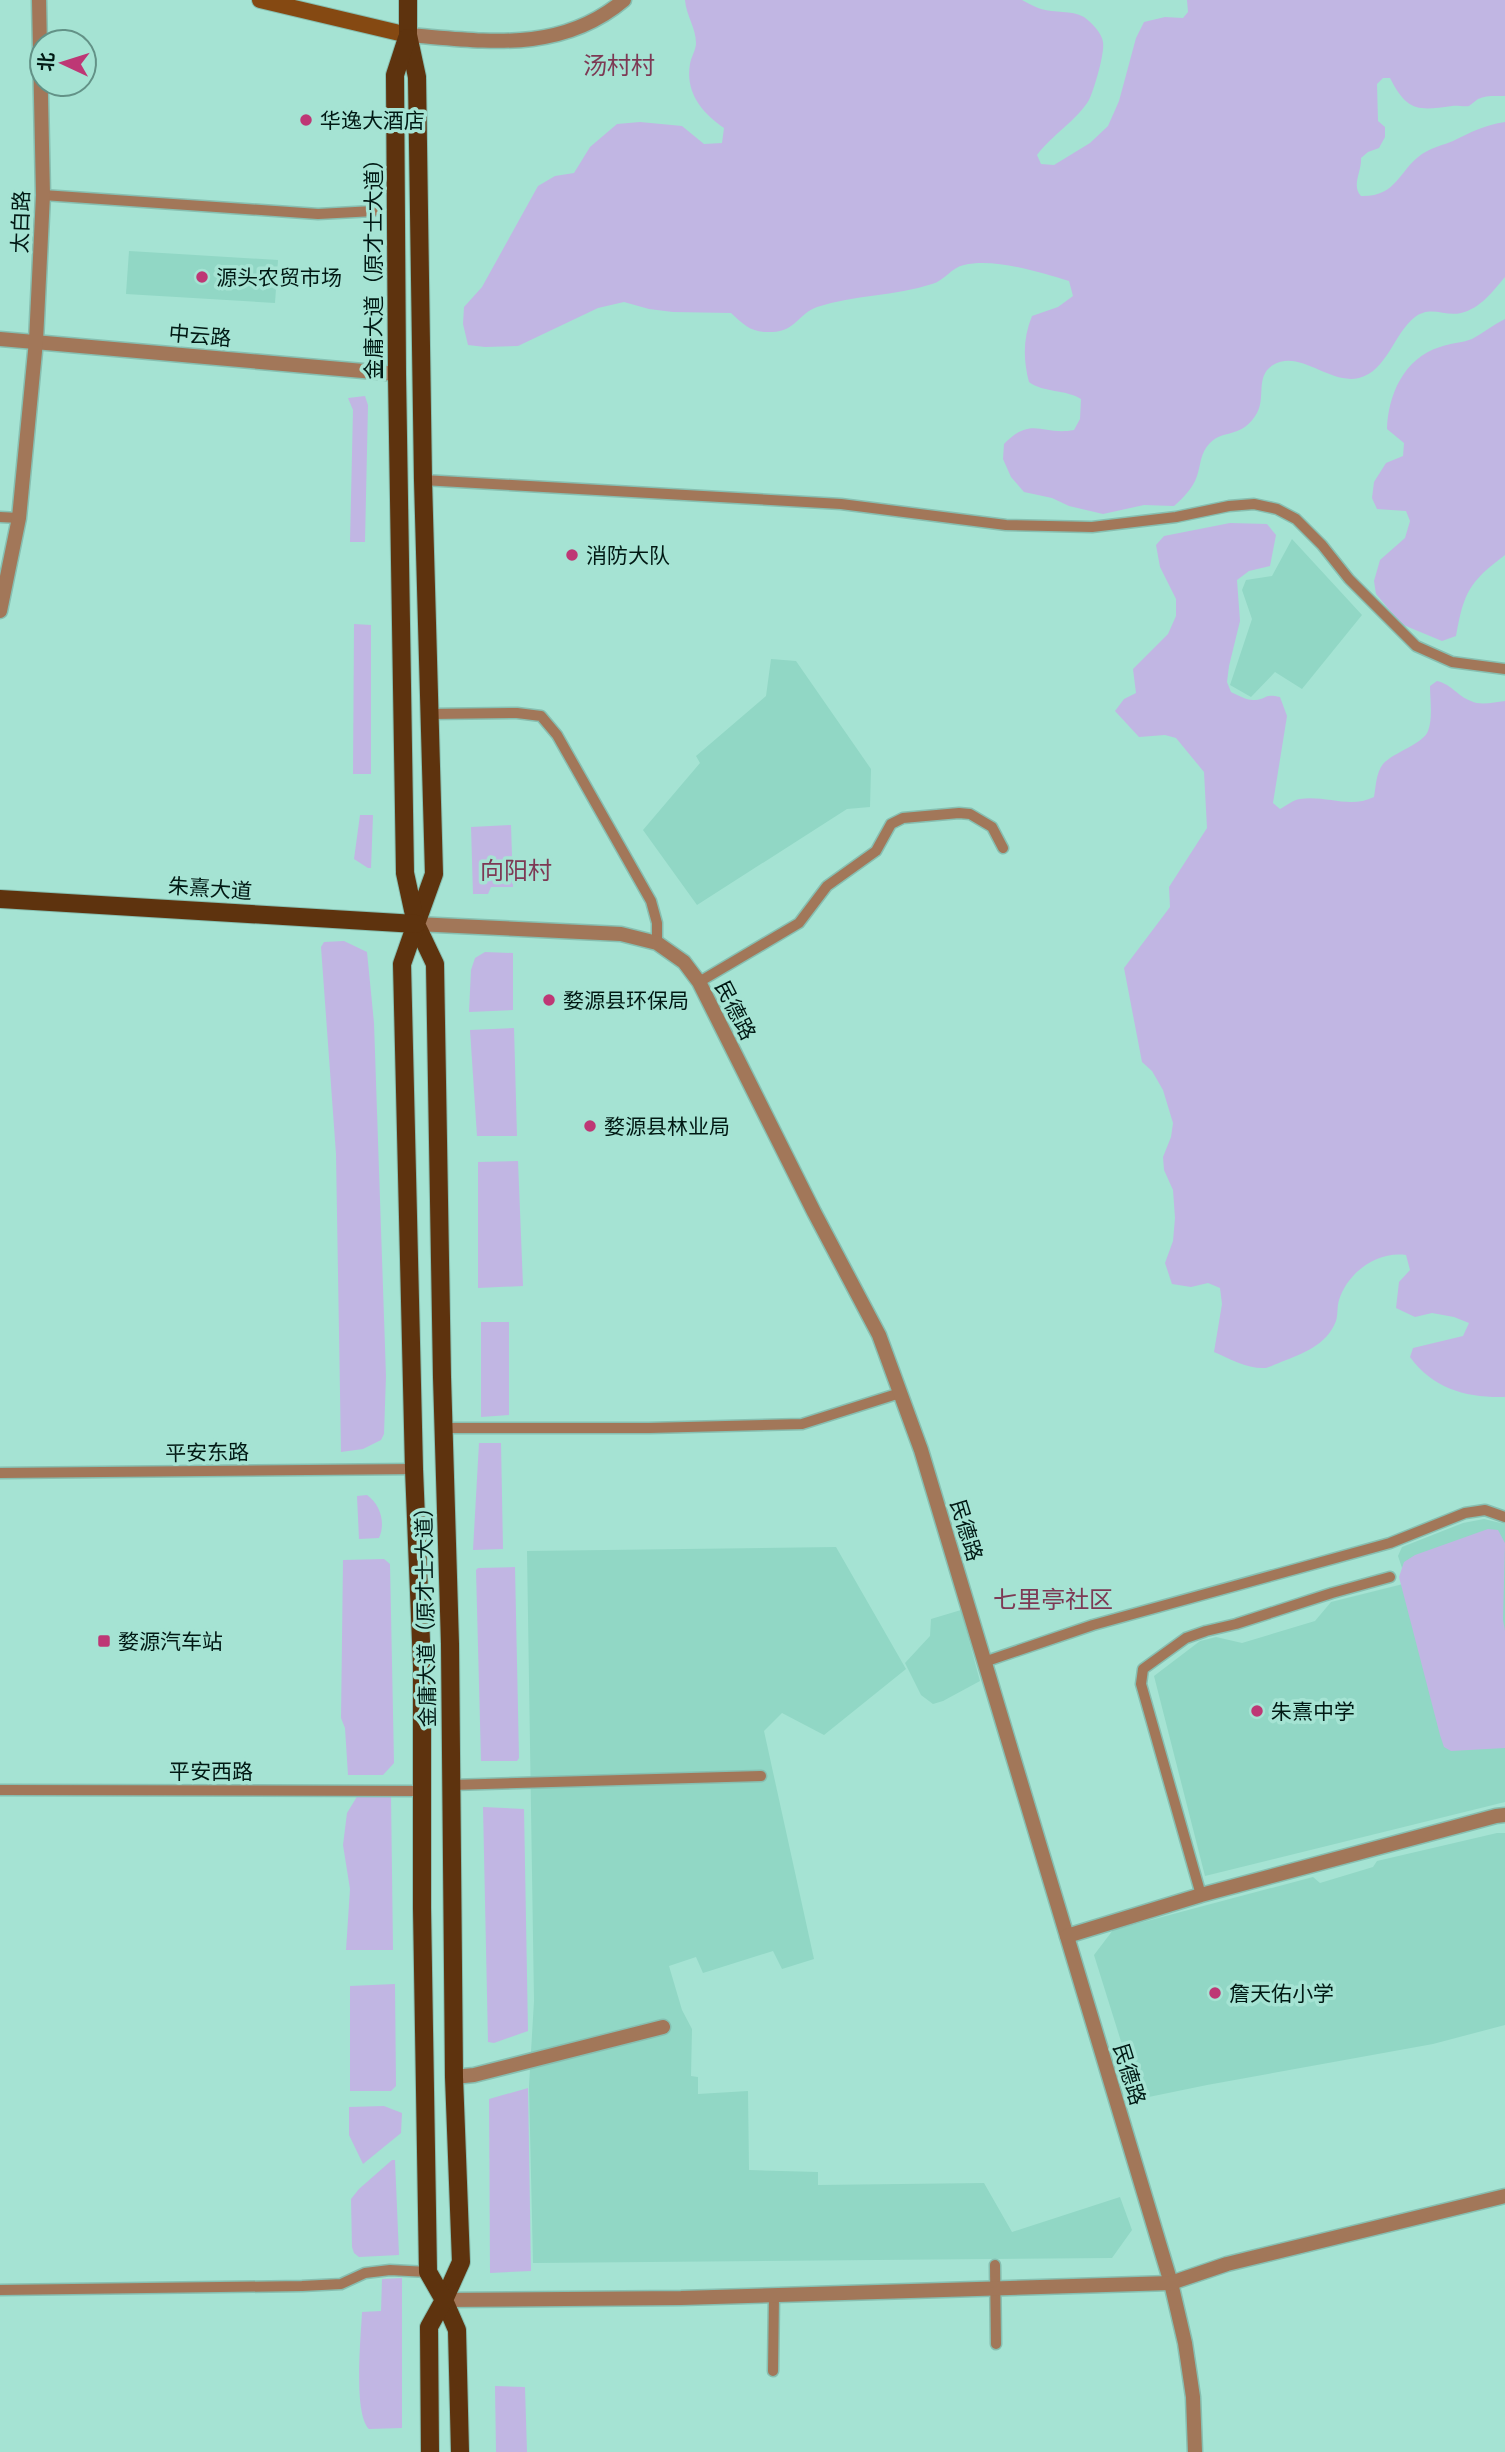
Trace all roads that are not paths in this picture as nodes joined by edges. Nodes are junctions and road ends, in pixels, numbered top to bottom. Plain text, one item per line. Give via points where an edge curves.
1 (39, 0) edge
2 (260, 0) edge
3 (408, 0) edge
4 (624, 0) edge
5 (408, 35) junction
6 (43, 195) junction
7 (374, 211) dead end
8 (0, 339) edge
9 (36, 341) junction
10 (397, 374) junction
11 (423, 480) junction
12 (0, 517) edge
13 (19, 518) junction
14 (0, 611) edge
15 (1505, 669) edge
16 (430, 714) junction
17 (1003, 848) dead end
18 (0, 899) edge
19 (416, 924) junction
20 (657, 943) junction
21 (699, 982) junction
22 (900, 1393) junction
23 (443, 1428) junction
24 (414, 1469) junction
25 (0, 1473) edge
26 (1505, 1517) edge
27 (1390, 1577) dead end
28 (984, 1662) junction
29 (761, 1776) dead end
30 (451, 1785) junction
31 (0, 1790) edge
32 (422, 1791) junction
33 (1505, 1815) edge
34 (1201, 1895) junction
35 (1066, 1936) junction
36 (663, 2027) dead end
37 (454, 2077) junction
38 (1505, 2196) edge
39 (995, 2265) dead end
40 (428, 2272) junction
41 (1171, 2283) junction
42 (996, 2288) junction
43 (0, 2290) edge
44 (775, 2295) junction
45 (444, 2300) junction
46 (996, 2344) dead end
47 (773, 2371) dead end
48 (430, 2452) edge
49 (460, 2452) edge
50 (1195, 2452) edge

1 - 6 street, 太白路
2 - 5 main road
3 - 5 main road
4 - 5 street via 605,16 573,31 539,38 468,40
5 - 10 main road, 金庸大道（原才士大道） via 395,75
5 - 11 main road, 金庸大道（原才士大道） via 417,77
6 - 7 street via 318,214
6 - 9 street, 太白路
8 - 9 street, 中云路
9 - 10 street, 中云路
9 - 13 street, 太白路
10 - 19 main road, 金庸大道（原才士大道） via 405,873
11 - 15 street via 841,504 1006,525 1092,527 1254,504 1296,519 1416,646 1452,662
11 - 16 main road, 金庸大道（原才士大道）
12 - 13 street
13 - 14 street, 太白路
16 - 19 main road, 金庸大道（原才士大道） via 434,874
16 - 20 street via 541,716 557,735 650,901
17 - 21 street via 992,827 970,814 903,818 891,824 876,851 827,886 799,923
18 - 19 main road, 朱熹大道
19 - 20 street, 民德路 via 621,934
19 - 23 main road, 金庸大道（原才士大道） via 435,964
19 - 24 main road, 金庸大道（原才士大道） via 402,964
20 - 21 street, 民德路 via 684,962
21 - 22 street, 民德路 via 879,1335
22 - 23 street via 802,1424
22 - 28 street, 民德路
23 - 30 main road, 金庸大道（原才士大道）
24 - 25 street, 平安东路
24 - 32 main road, 金庸大道（原才士大道）
26 - 28 street via 1485,1510 1465,1513 1391,1543 1093,1625
27 - 34 street via 1186,1638 1143,1669 1141,1684
28 - 35 street, 民德路
29 - 30 street
30 - 37 main road, 金庸大道（原才士大道）
31 - 32 street, 平安西路
32 - 40 main road, 金庸大道（原才士大道）
33 - 34 street
34 - 35 street
35 - 41 street, 民德路
36 - 37 street
37 - 45 main road, 金庸大道（原才士大道） via 461,2262
38 - 41 street via 1227,2264
39 - 42 street
40 - 43 street via 365,2273 341,2284
40 - 45 main road, 金庸大道（原才士大道）
41 - 42 street
41 - 50 street, 民德路 via 1193,2397
42 - 44 street
42 - 46 street
44 - 45 street
44 - 47 street
45 - 48 main road, 金庸大道（原才士大道） via 429,2327
45 - 49 main road, 金庸大道（原才士大道） via 457,2330

